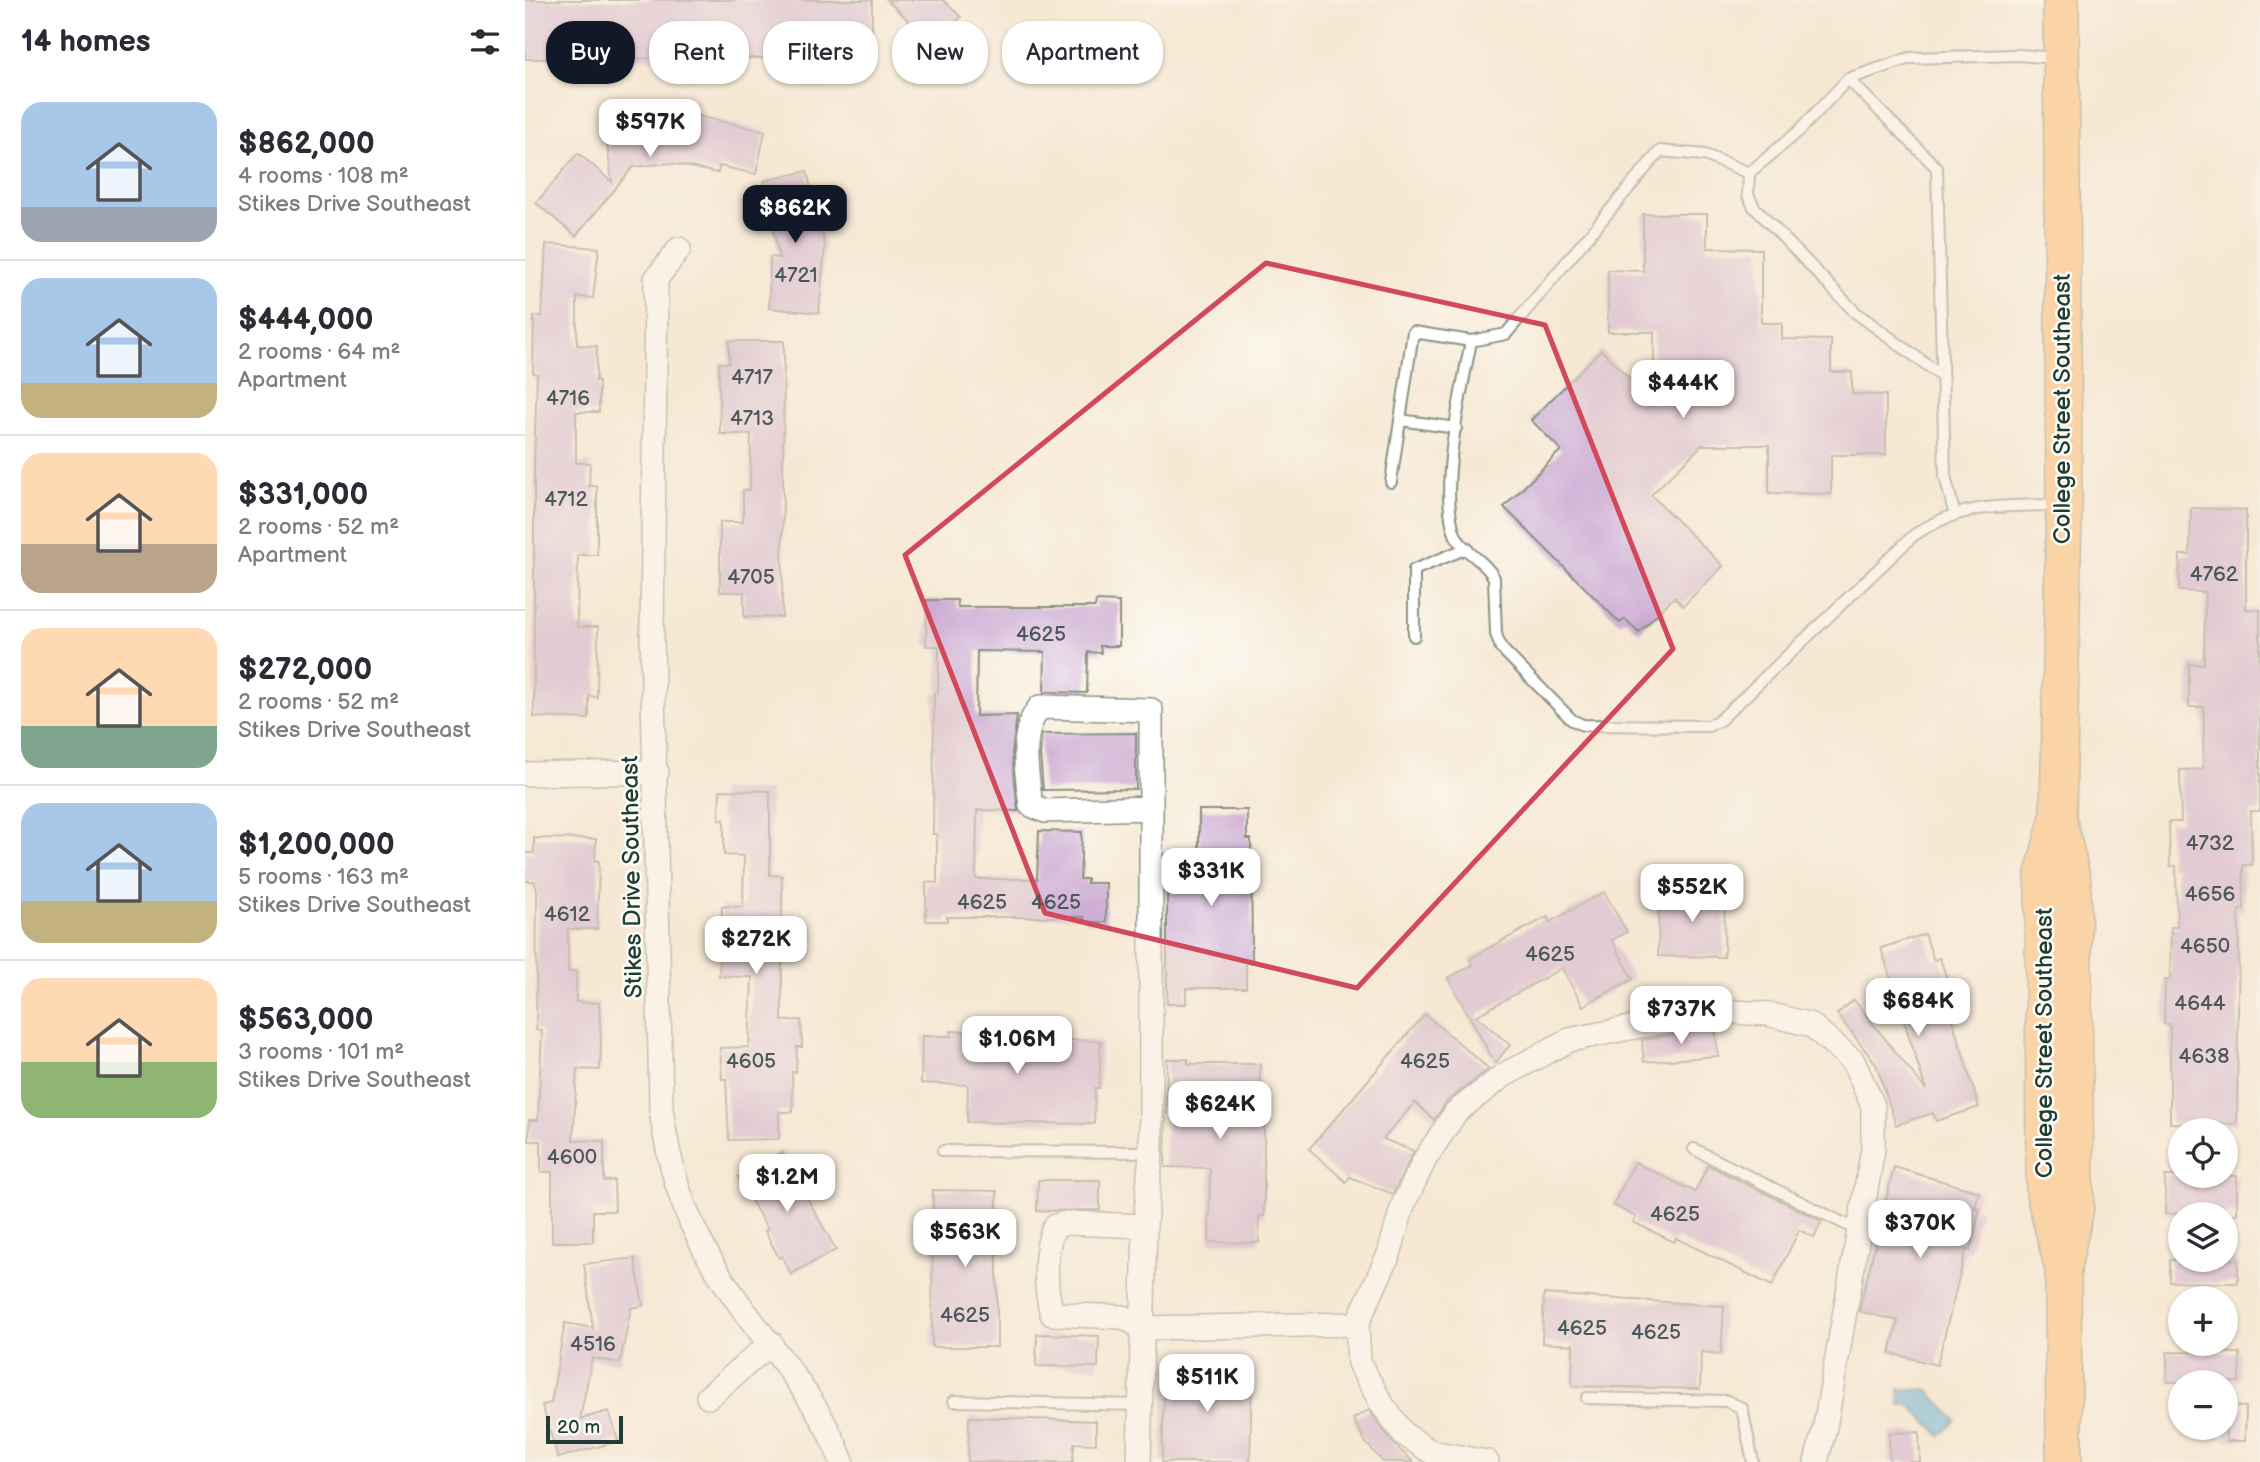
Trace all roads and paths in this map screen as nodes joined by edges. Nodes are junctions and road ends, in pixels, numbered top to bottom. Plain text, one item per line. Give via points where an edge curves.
1 (2061, 0) edge
2 (2060, 58) junction
3 (1849, 79) junction
4 (1749, 173) junction
5 (679, 249) dead end
6 (1471, 341) junction
7 (1942, 376) junction
8 (1400, 420) junction
9 (1456, 428) junction
10 (1391, 482) dead end
11 (2064, 505) junction
12 (1954, 512) junction
13 (1467, 548) junction
14 (1414, 636) dead end
15 (657, 772) junction
16 (525, 774) edge
17 (1150, 808) junction
18 (1694, 1149) dead end
19 (943, 1151) dead end
20 (1151, 1153) junction
21 (1145, 1226) junction
22 (1857, 1230) junction
23 (1357, 1324) junction
24 (1143, 1328) junction
25 (771, 1343) junction
26 (708, 1398) dead end
27 (1587, 1398) dead end
28 (954, 1401) dead end
29 (1140, 1405) junction
30 (2066, 1460) edge
31 (842, 1462) edge
32 (1139, 1462) edge
33 (1487, 1462) edge
34 (1753, 1462) edge
35 (1816, 1462) edge

1 - 2 main road, College Street Southeast
2 - 3 lane via 1910,58
2 - 11 main road, College Street Southeast
3 - 4 lane via 1799,131
3 - 7 lane via 1937,168
4 - 6 lane via 1705,155 1660,151 1506,334
4 - 7 lane via 1748,195 1764,217 1855,312
5 - 15 street, Stikes Drive Southeast via 656,279 652,634
6 - 8 lane via 1413,332
6 - 9 lane
7 - 12 lane via 1944,476
8 - 9 lane
8 - 10 lane
9 - 13 lane via 1449,503 1456,536
11 - 12 lane
11 - 30 main road, College Street Southeast via 2058,817 2073,881 2076,1208 2063,1268
12 - 13 lane via 1914,535 1720,720 1708,726 1583,725 1571,720 1501,648 1496,634 1494,578
13 - 14 lane via 1414,570
15 - 16 street
15 - 25 street, Stikes Drive Southeast via 661,1109 667,1153 680,1202 704,1249
17 - 17 street via 1151,710 1041,707 1033,715 1026,737 1031,805 1045,811
17 - 20 street
18 - 22 lane
19 - 20 lane
20 - 21 street
21 - 24 street
21 - 24 street via 1067,1223 1055,1226 1048,1238 1052,1314 1123,1317
22 - 23 street via 1873,1149 1873,1105 1853,1061 1811,1025 1768,1014 1716,1011 1569,1040 1504,1075 1455,1112 1403,1205 1389,1254
22 - 35 street
23 - 24 street
23 - 33 street via 1359,1363 1404,1434 1431,1452
24 - 29 street
25 - 26 street
25 - 31 street, Stikes Drive Southeast via 807,1392
27 - 34 lane via 1727,1401 1742,1408
28 - 29 lane
29 - 32 street

